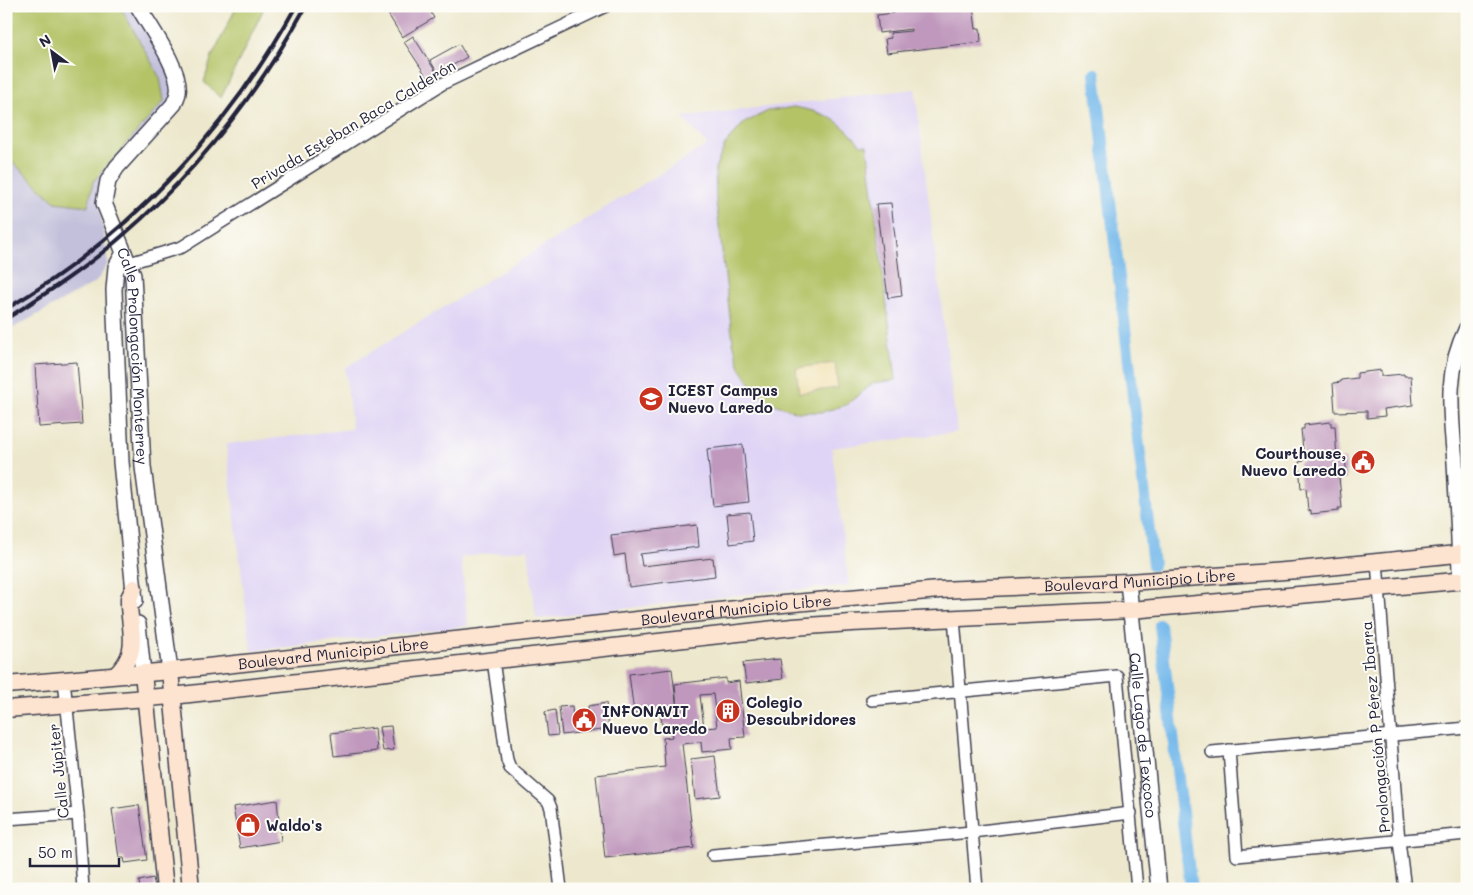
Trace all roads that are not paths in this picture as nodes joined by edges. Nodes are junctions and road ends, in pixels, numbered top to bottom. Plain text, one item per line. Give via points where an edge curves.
1 (138, 6) edge
2 (606, 6) edge
3 (123, 261) junction
4 (1467, 328) edge
5 (1463, 553) edge
6 (1376, 562) junction
7 (1463, 580) edge
8 (1128, 582) junction
9 (134, 588) junction
10 (1379, 588) junction
11 (850, 599) junction
12 (1131, 610) junction
13 (954, 619) junction
14 (851, 622) junction
15 (557, 628) junction
16 (404, 645) junction
17 (560, 653) junction
18 (493, 660) junction
19 (406, 670) junction
20 (170, 671) junction
21 (143, 673) junction
22 (116, 675) junction
23 (64, 680) junction
24 (6, 685) edge
25 (960, 691) junction
26 (172, 696) junction
27 (145, 698) junction
28 (872, 700) dead end
29 (66, 704) junction
30 (6, 709) edge
31 (1467, 728) edge
32 (1391, 735) junction
33 (1229, 750) junction
34 (1212, 752) dead end
35 (1131, 813) junction
36 (78, 814) junction
37 (6, 819) edge
38 (972, 832) junction
39 (1467, 834) edge
40 (1399, 841) junction
41 (713, 855) dead end
42 (83, 889) edge
43 (165, 889) edge
44 (191, 889) edge
45 (561, 889) edge
46 (977, 889) edge
47 (1137, 889) edge
48 (1159, 889) edge
49 (1406, 889) edge

1 - 3 street via 172,67 178,80 178,92 174,104 116,167 108,181 104,203
2 - 3 street, Privada Esteban Baca Calderón via 442,84 182,247
3 - 9 street, Calle Prolongación Monterrey via 114,290 118,414
3 - 20 street, Calle Prolongación Monterrey via 134,289 143,467
4 - 5 street via 1455,358 1450,383 1451,429
5 - 6 main road, Boulevard Municipio Libre
5 - 7 street
6 - 8 main road, Boulevard Municipio Libre
6 - 10 street, Prolongación P Pérez Ibarra
7 - 10 main road, Boulevard Municipio Libre
8 - 11 main road, Boulevard Municipio Libre via 939,590
8 - 12 street, Calle Lago de Texcoco
9 - 21 street, Calle Prolongación Monterrey
9 - 22 main road via 129,598 131,656 128,664
10 - 12 main road, Boulevard Municipio Libre
10 - 32 street, Prolongación P Pérez Ibarra
11 - 14 main road
11 - 15 main road, Boulevard Municipio Libre
12 - 13 main road, Boulevard Municipio Libre
12 - 48 street, Calle Lago de Texcoco
13 - 14 main road, Boulevard Municipio Libre
13 - 25 street
14 - 17 main road, Boulevard Municipio Libre
15 - 16 main road, Boulevard Municipio Libre
15 - 17 main road
16 - 19 main road
16 - 20 main road, Boulevard Municipio Libre
17 - 18 main road, Boulevard Municipio Libre
18 - 19 main road, Boulevard Municipio Libre
18 - 45 street via 507,760 510,768 548,801 551,808
19 - 26 main road, Boulevard Municipio Libre
20 - 21 main road, Boulevard Municipio Libre
20 - 26 main road, Calle Prolongación Monterrey
21 - 22 main road, Boulevard Municipio Libre
21 - 27 main road, Calle Prolongación Monterrey
22 - 23 main road, Boulevard Municipio Libre
23 - 24 main road, Boulevard Municipio Libre
23 - 29 street, Calle Júpiter
25 - 28 street
25 - 35 street via 1117,676
25 - 38 street
26 - 27 main road, Boulevard Municipio Libre
26 - 44 main road, Calle Prolongación Monterrey
27 - 29 main road, Boulevard Municipio Libre
27 - 43 main road, Calle Prolongación Monterrey
29 - 30 main road, Boulevard Municipio Libre
29 - 36 street, Calle Júpiter
31 - 32 street
32 - 33 street
32 - 40 street, Prolongación P Pérez Ibarra
33 - 34 street
33 - 40 street via 1237,856
35 - 38 street
35 - 47 street
36 - 37 street
36 - 42 street, Calle Júpiter
38 - 41 street
38 - 46 street
39 - 40 street
40 - 49 street, Prolongación P Pérez Ibarra

